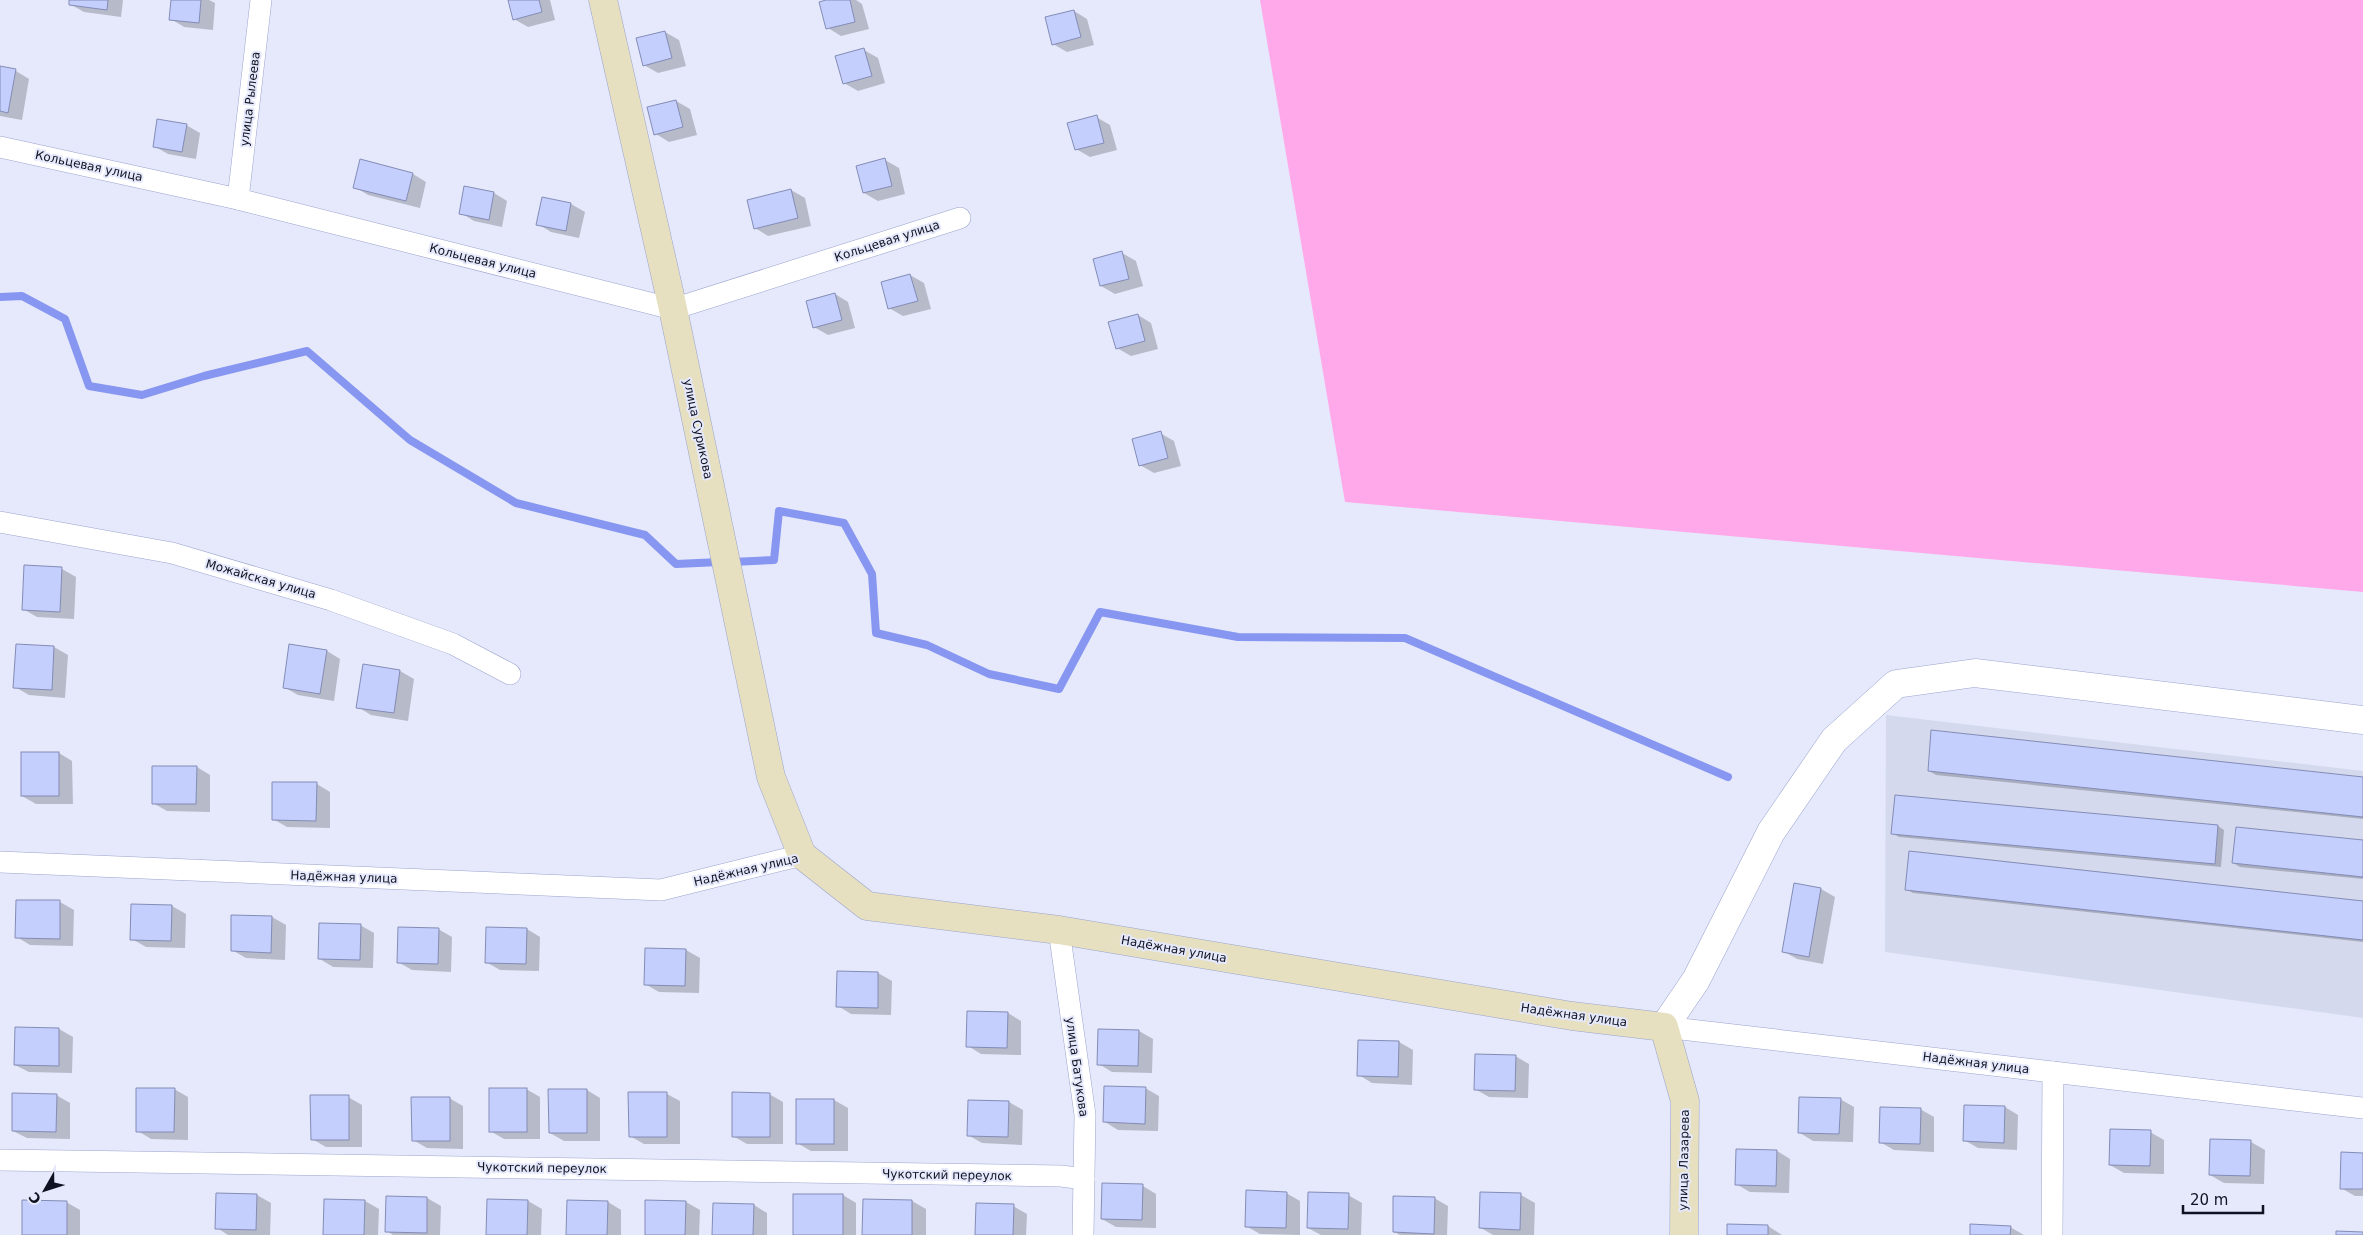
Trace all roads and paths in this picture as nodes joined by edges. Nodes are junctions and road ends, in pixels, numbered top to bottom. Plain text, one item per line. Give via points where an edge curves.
1 (261, 0) edge
2 (603, 0) edge
3 (0, 147) edge
4 (238, 199) junction
5 (960, 218) dead end
6 (673, 308) junction
7 (0, 522) edge
8 (510, 674) dead end
9 (2363, 720) edge
10 (802, 855) junction
11 (0, 862) edge
12 (1059, 930) junction
13 (1664, 1027) junction
14 (2053, 1072) junction
15 (2363, 1108) edge
16 (0, 1160) edge
17 (1084, 1179) junction
18 (1083, 1235) edge
19 (1684, 1235) edge
20 (2052, 1235) edge

1 - 4 street, улица Рылеева
2 - 6 main road, улица Сурикова
3 - 4 street, Кольцевая улица
4 - 6 street, Кольцевая улица
5 - 6 street, Кольцевая улица
6 - 10 main road, улица Сурикова via 771,777
7 - 8 street, Можайская улица via 172,553 331,600 453,644
9 - 13 street via 1975,674 1896,684 1834,740 1787,809 1696,980
10 - 11 street, Надёжная улица via 661,890
10 - 12 main road, Надёжная улица via 867,906
12 - 13 main road, Надёжная улица via 1572,1016
12 - 17 street, улица Батукова via 1085,1115
13 - 14 street, Надёжная улица
13 - 19 main road, улица Лазарева via 1685,1101
14 - 15 street, Надёжная улица
14 - 20 street
16 - 17 street, Чукотский переулок
17 - 18 street, улица Батукова

